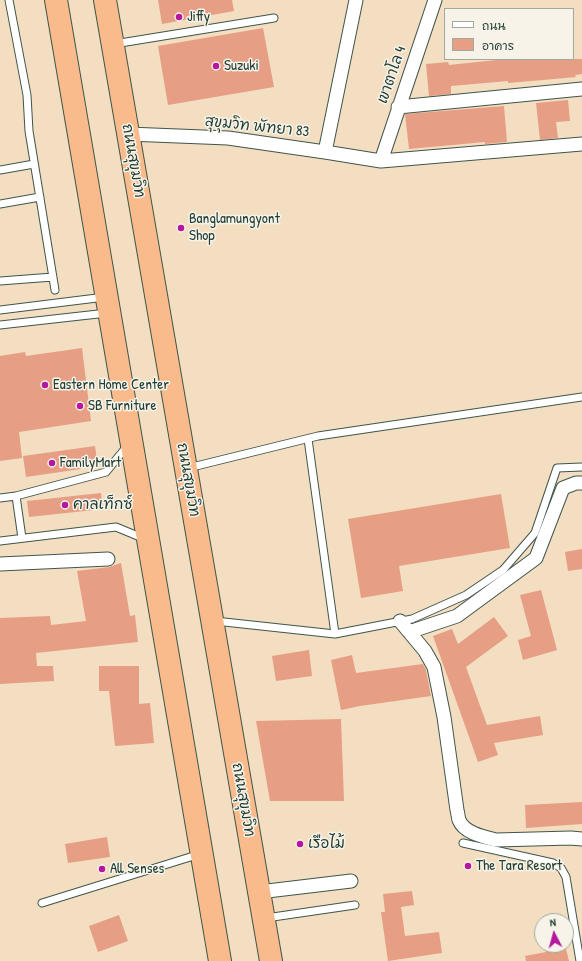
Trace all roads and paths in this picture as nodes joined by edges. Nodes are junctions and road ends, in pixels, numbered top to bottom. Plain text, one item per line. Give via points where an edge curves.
1 (9, 0) edge
2 (56, 0) edge
3 (356, 0) edge
4 (434, 0) edge
5 (108, 2) edge
6 (274, 18) dead end
7 (112, 44) junction
8 (582, 90) edge
9 (398, 107) junction
10 (128, 134) junction
11 (582, 144) edge
12 (325, 152) junction
13 (381, 161) junction
14 (34, 164) junction
15 (0, 170) edge
16 (40, 197) junction
17 (0, 204) edge
18 (53, 277) junction
19 (0, 281) edge
20 (55, 290) dead end
21 (108, 305) junction
22 (0, 310) edge
23 (0, 326) edge
24 (582, 397) edge
25 (308, 439) junction
26 (131, 442) junction
27 (582, 467) edge
28 (186, 468) junction
29 (582, 483) edge
30 (16, 496) junction
31 (0, 498) edge
32 (22, 538) junction
33 (0, 541) edge
34 (149, 541) junction
35 (108, 559) dead end
36 (0, 564) edge
37 (212, 621) junction
38 (400, 621) junction
39 (409, 632) junction
40 (335, 634) junction
41 (582, 839) edge
42 (463, 843) dead end
43 (202, 853) junction
44 (351, 881) dead end
45 (259, 892) junction
46 (42, 903) dead end
47 (355, 905) dead end
48 (264, 919) junction
49 (220, 961) edge
50 (271, 961) edge
51 (580, 961) edge

1 - 14 lane via 27,96
2 - 21 highway
3 - 12 street
4 - 9 street, เขาตาโล 4
5 - 7 highway, ถนนสุขุมวิท
6 - 7 lane
7 - 10 highway, ถนนสุขุมวิท
8 - 9 street
9 - 13 street, เขาตาโล 4
10 - 12 street, สุขุมวิท พัทยา 83 via 228,138
10 - 28 highway, ถนนสุขุมวิท
11 - 13 street, สุขุมวิท พัทยา 83
12 - 13 street, สุขุมวิท พัทยา 83
14 - 15 lane
14 - 16 lane
16 - 17 lane
16 - 18 lane
18 - 19 lane
18 - 20 lane
21 - 22 lane
21 - 23 lane
21 - 26 highway
24 - 25 lane
25 - 28 lane
25 - 40 lane
26 - 30 lane via 106,472
26 - 34 highway
27 - 38 lane via 557,468 535,533 503,570 466,595 412,619
28 - 37 highway, ถนนสุขุมวิท
29 - 39 street via 563,488 536,558 457,616
30 - 31 lane
30 - 32 lane
32 - 33 lane
32 - 34 lane via 116,527
34 - 43 highway
35 - 36 street
37 - 40 lane
37 - 45 highway, ถนนสุขุมวิท
38 - 39 street
38 - 40 lane
39 - 41 street via 434,667 457,810 463,826 496,840
42 - 51 lane via 553,863 561,868 566,877
43 - 46 lane
43 - 49 highway
44 - 45 street
45 - 48 highway, ถนนสุขุมวิท
47 - 48 lane
48 - 50 highway, ถนนสุขุมวิท

